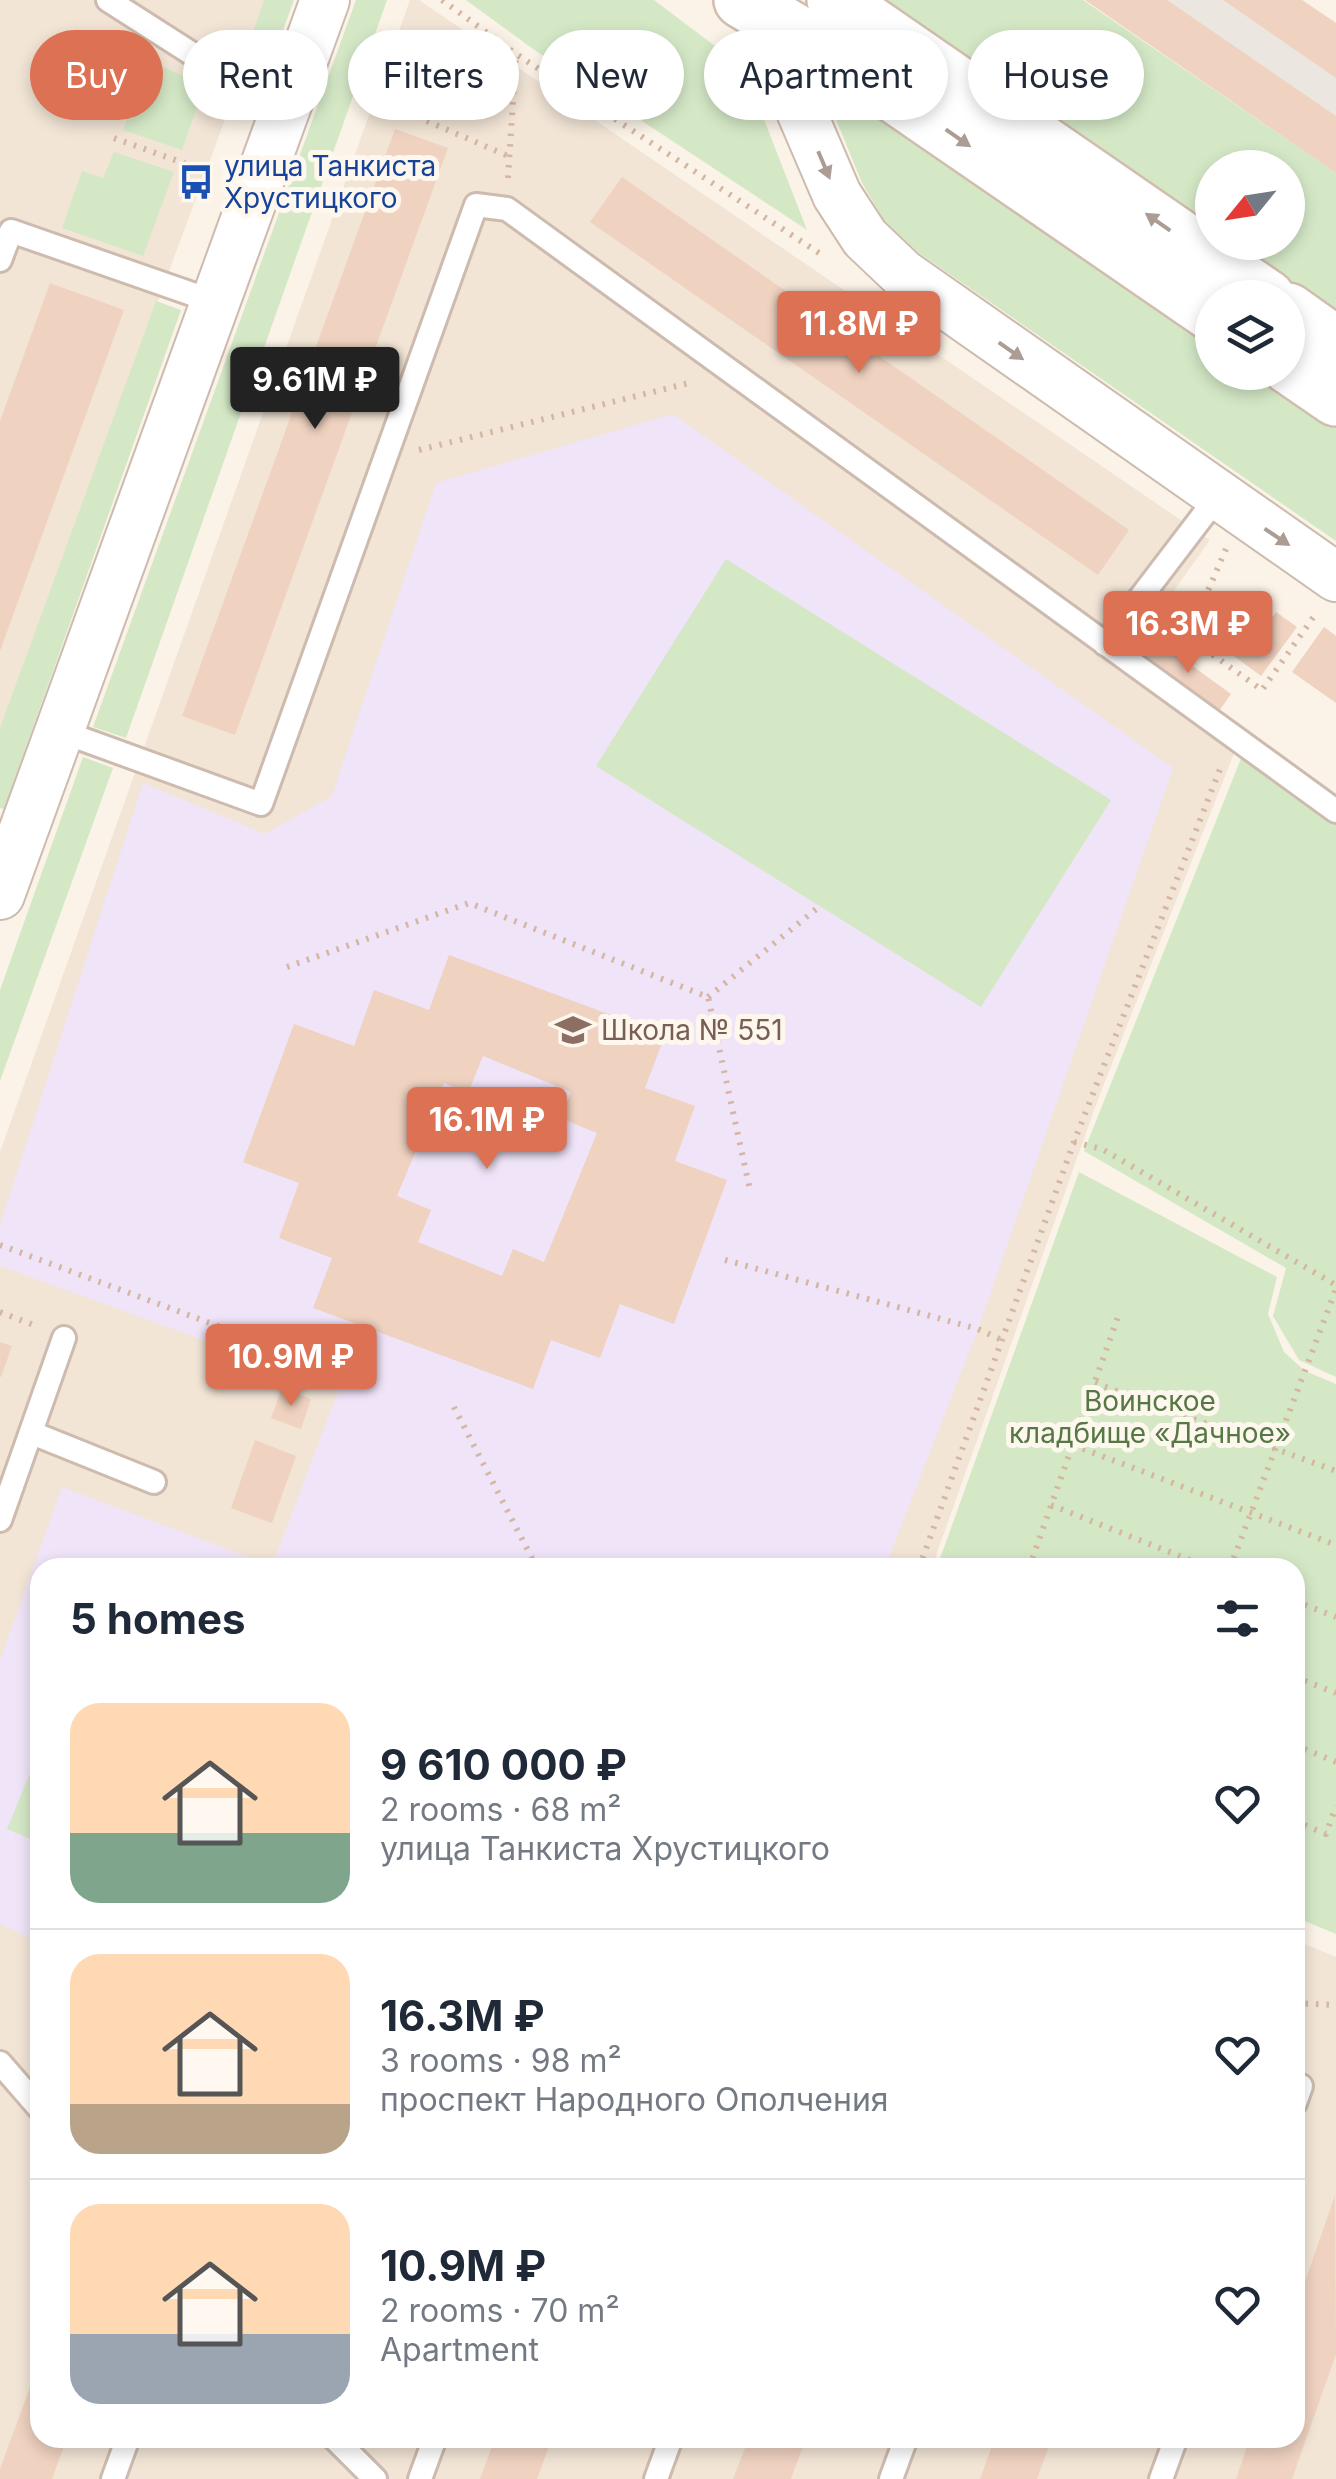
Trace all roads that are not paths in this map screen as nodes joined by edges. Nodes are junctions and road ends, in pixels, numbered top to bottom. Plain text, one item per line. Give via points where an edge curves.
1 (108, 0) edge
2 (324, 0) edge
3 (835, 0) edge
4 (750, 5) edge
5 (313, 30) edge
6 (183, 48) edge
7 (281, 120) edge
8 (0, 260) edge
9 (1242, 280) edge
10 (1195, 301) edge
11 (215, 302) junction
12 (1305, 323) edge
13 (1336, 344) edge
14 (1305, 377) edge
15 (1336, 398) edge
16 (1224, 517) junction
17 (1330, 590) edge
18 (1105, 644) junction
19 (60, 731) junction
20 (1336, 811) edge
21 (11, 831) edge
22 (0, 895) edge
23 (64, 1338) dead end
24 (32, 1434) junction
25 (154, 1482) dead end
26 (0, 1520) edge
27 (0, 2064) edge
28 (30, 2098) edge
29 (124, 2448) edge
30 (344, 2448) edge
31 (431, 2448) edge
32 (667, 2448) edge
33 (902, 2448) edge
34 (1172, 2448) edge
35 (113, 2479) edge
36 (374, 2479) edge
37 (420, 2479) edge
38 (656, 2479) edge
39 (891, 2479) edge
40 (1161, 2479) edge

1 - 6 lane
2 - 5 street
9 -> 3 main road
4 -> 10 main road via 860,71
4 -> 16 street via 838,196 865,238 903,274
7 - 11 street
8 - 11 lane via 11,231
11 - 19 street
12 - 13 main road
14 - 15 main road
16 -> 17 street
16 - 18 lane
18 - 19 lane via 507,209 476,205 261,804
18 - 20 lane
19 - 21 street
21 - 22 street
23 - 24 lane
24 - 25 lane
24 - 26 lane
27 - 28 lane
29 - 35 lane
30 - 36 lane
31 - 37 lane
32 - 38 lane
33 - 39 lane
34 - 40 lane

